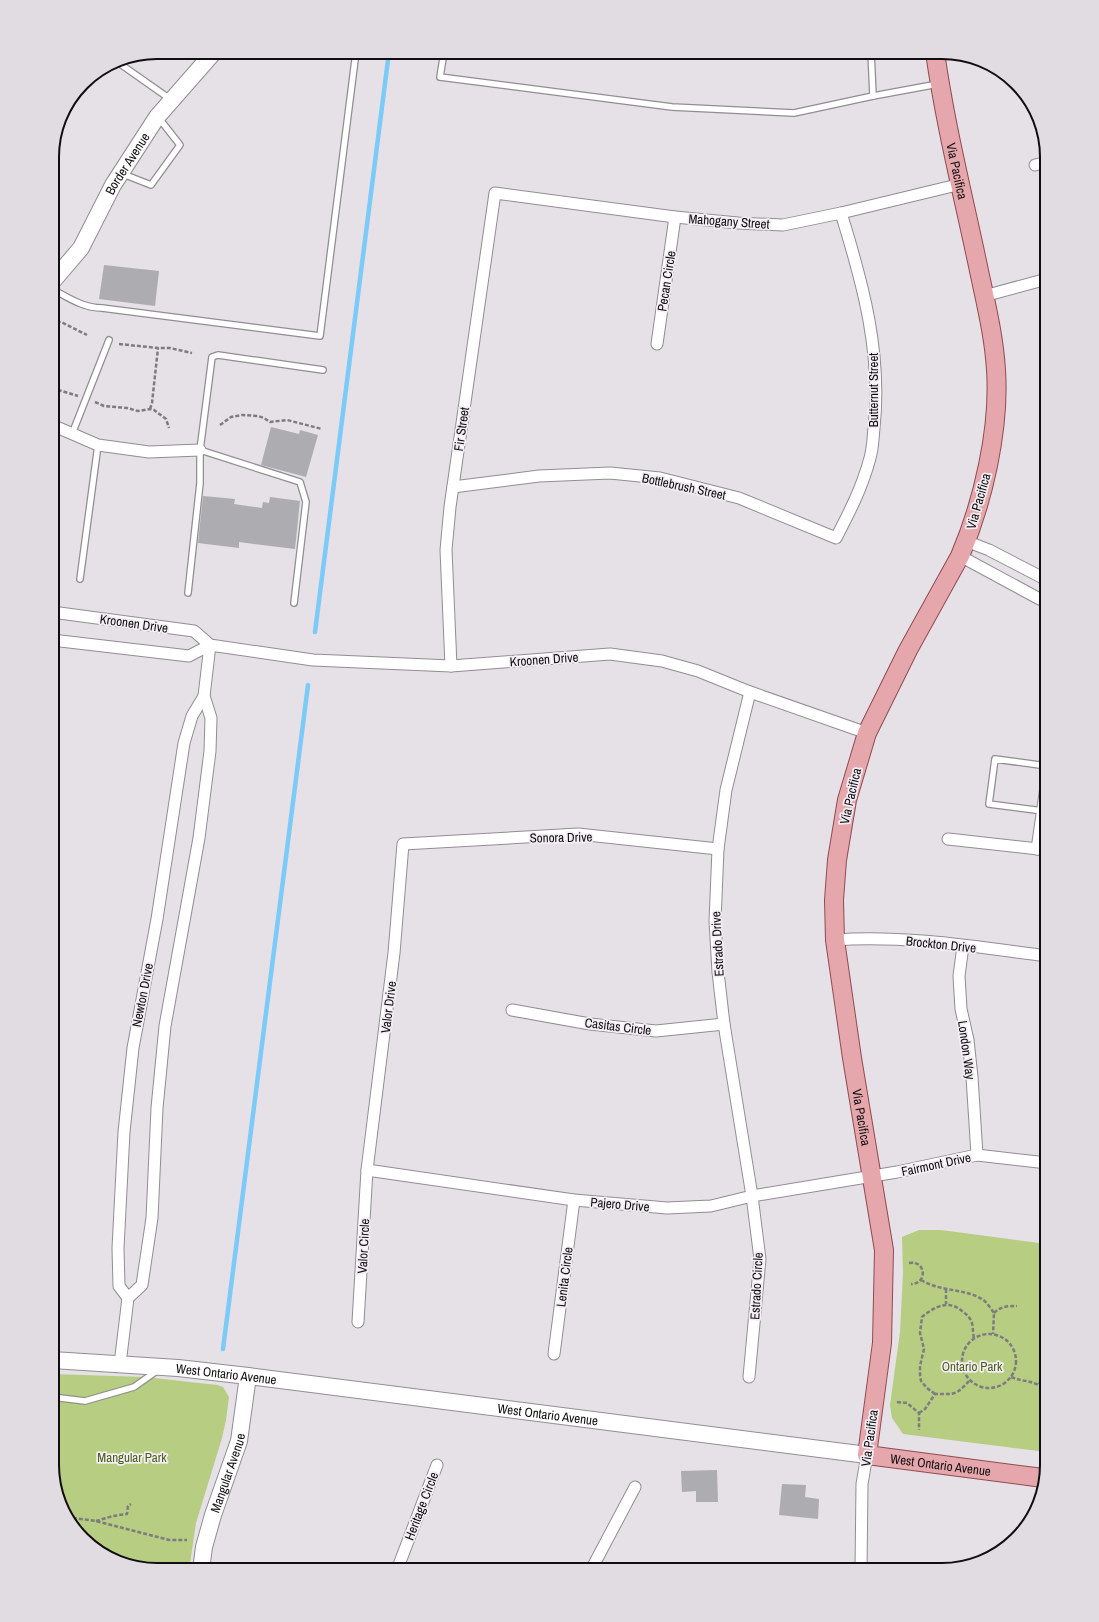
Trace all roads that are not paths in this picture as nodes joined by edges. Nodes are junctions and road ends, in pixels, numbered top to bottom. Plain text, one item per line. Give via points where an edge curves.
1 (208, 59) edge
2 (355, 59) edge
3 (443, 59) edge
4 (871, 59) edge
5 (936, 59) edge
6 (123, 65) edge
7 (939, 84) junction
8 (873, 96) junction
9 (172, 100) junction
10 (157, 117) junction
11 (1040, 164) edge
12 (1035, 165) dead end
13 (121, 173) junction
14 (961, 184) junction
15 (495, 193) joint
16 (841, 213) junction
17 (675, 217) junction
18 (59, 274) edge
19 (1040, 281) edge
20 (59, 294) edge
21 (984, 296) junction
22 (109, 340) dead end
23 (657, 344) dead end
24 (323, 370) dead end
25 (59, 428) edge
26 (72, 434) junction
27 (98, 445) junction
28 (200, 450) junction
29 (453, 487) junction
30 (836, 538) joint
31 (963, 548) junction
32 (1040, 576) edge
33 (80, 580) dead end
34 (188, 593) dead end
35 (1040, 598) edge
36 (294, 603) dead end
37 (59, 613) edge
38 (59, 641) edge
39 (210, 645) junction
40 (451, 666) junction
41 (750, 692) junction
42 (204, 696) junction
43 (866, 733) junction
44 (1040, 765) edge
45 (1040, 811) edge
46 (948, 839) dead end
47 (403, 844) joint
48 (718, 849) junction
49 (1040, 849) edge
50 (835, 940) junction
51 (964, 946) junction
52 (1040, 955) edge
53 (512, 1010) dead end
54 (724, 1024) junction
55 (977, 1155) junction
56 (1040, 1162) edge
57 (367, 1170) junction
58 (873, 1176) junction
59 (752, 1196) junction
60 (574, 1200) junction
61 (128, 1298) junction
62 (358, 1322) dead end
63 (554, 1354) dead end
64 (59, 1360) edge
65 (120, 1364) junction
66 (162, 1367) junction
67 (248, 1376) junction
68 (749, 1376) dead end
69 (59, 1398) edge
70 (867, 1455) junction
71 (437, 1465) dead end
72 (1039, 1477) edge
73 (635, 1487) dead end
74 (202, 1563) edge
75 (400, 1563) edge
76 (595, 1563) edge
77 (861, 1563) edge

1 - 9 main road, Border Avenue
2 - 20 lane via 320,336 92,308
3 - 8 lane via 440,76 672,107 794,113
4 - 8 lane
5 - 7 main road, Via Pacifica
6 - 9 lane
7 - 8 lane
7 - 14 main road, Via Pacifica
9 - 10 main road, Border Avenue
10 - 13 main road, Border Avenue
10 - 13 lane via 180,145 151,185
11 - 12 street
13 - 18 main road, Border Avenue via 81,248
14 - 16 street, Mahogany Street
14 - 21 main road, Via Pacifica
15 - 17 street, Mahogany Street
15 - 29 street, Fir Street
16 - 17 street, Mahogany Street via 783,225
16 - 30 street, Butternut Street via 870,321 876,365 871,456 857,499
17 - 23 street, Pecan Circle
19 - 21 street
21 - 31 main road, Via Pacifica via 992,335 996,400 992,442 985,476
22 - 26 lane
24 - 28 lane via 218,355 212,357
25 - 26 street
26 - 27 street
27 - 28 street via 149,452
27 - 33 lane
28 - 34 lane via 200,483
28 - 36 lane via 300,482 306,502
29 - 30 street, Bottlebrush Street via 539,476 610,473 660,478 739,498
29 - 40 street, Fir Street via 446,550
31 - 32 street via 990,550
31 - 35 street
31 - 43 main road, Via Pacifica
37 - 39 street, Kroonen Drive via 194,631
38 - 39 street, Kroonen Drive via 189,656
39 - 40 street, Kroonen Drive via 313,660
39 - 42 street, Newton Drive
40 - 41 street, Kroonen Drive via 610,654 662,661 698,671
41 - 43 street, Kroonen Drive
41 - 48 street, Estrado Drive via 726,790
42 - 61 street, Newton Drive via 211,718 210,751 199,838 165,1026 157,1108 152,1218 142,1285
42 - 61 street, Newton Drive via 192,716 184,743 159,905 133,1048 124,1132 118,1248 119,1286
43 - 50 main road, Via Pacifica via 847,800 837,860
44 - 45 lane via 995,760 989,804
46 - 49 street
47 - 48 street, Sonora Drive via 578,834
47 - 57 street, Valor Drive via 394,953
48 - 54 street, Estrado Drive via 715,921
50 - 51 street, Brockton Drive via 916,940
50 - 58 main road, Via Pacifica
51 - 52 street, Brockton Drive
51 - 55 street, London Way via 959,976 961,1009 968,1040
53 - 54 street, Casitas Circle via 590,1024 656,1031
54 - 59 street, Estrado Drive
55 - 56 street, Fairmont Drive
55 - 58 street, Fairmont Drive
57 - 60 street, Pajero Drive
57 - 62 street, Valor Circle
58 - 59 street, Pajero Drive
58 - 70 main road, Via Pacifica via 884,1250 882,1343
59 - 60 street, Pajero Drive via 711,1206 667,1208
59 - 68 street, Estrado Circle via 760,1259
60 - 63 street, Lenita Circle
61 - 65 street
64 - 65 main road, West Ontario Avenue
65 - 66 main road, West Ontario Avenue
66 - 67 main road, West Ontario Avenue
66 - 69 lane via 134,1387 84,1401
67 - 70 main road, West Ontario Avenue
67 - 74 main road, Mangular Avenue via 239,1442 213,1515
70 - 72 main road, West Ontario Avenue
70 - 77 street, Via Pacifica via 862,1484
71 - 75 street, Heritage Circle
73 - 76 street

